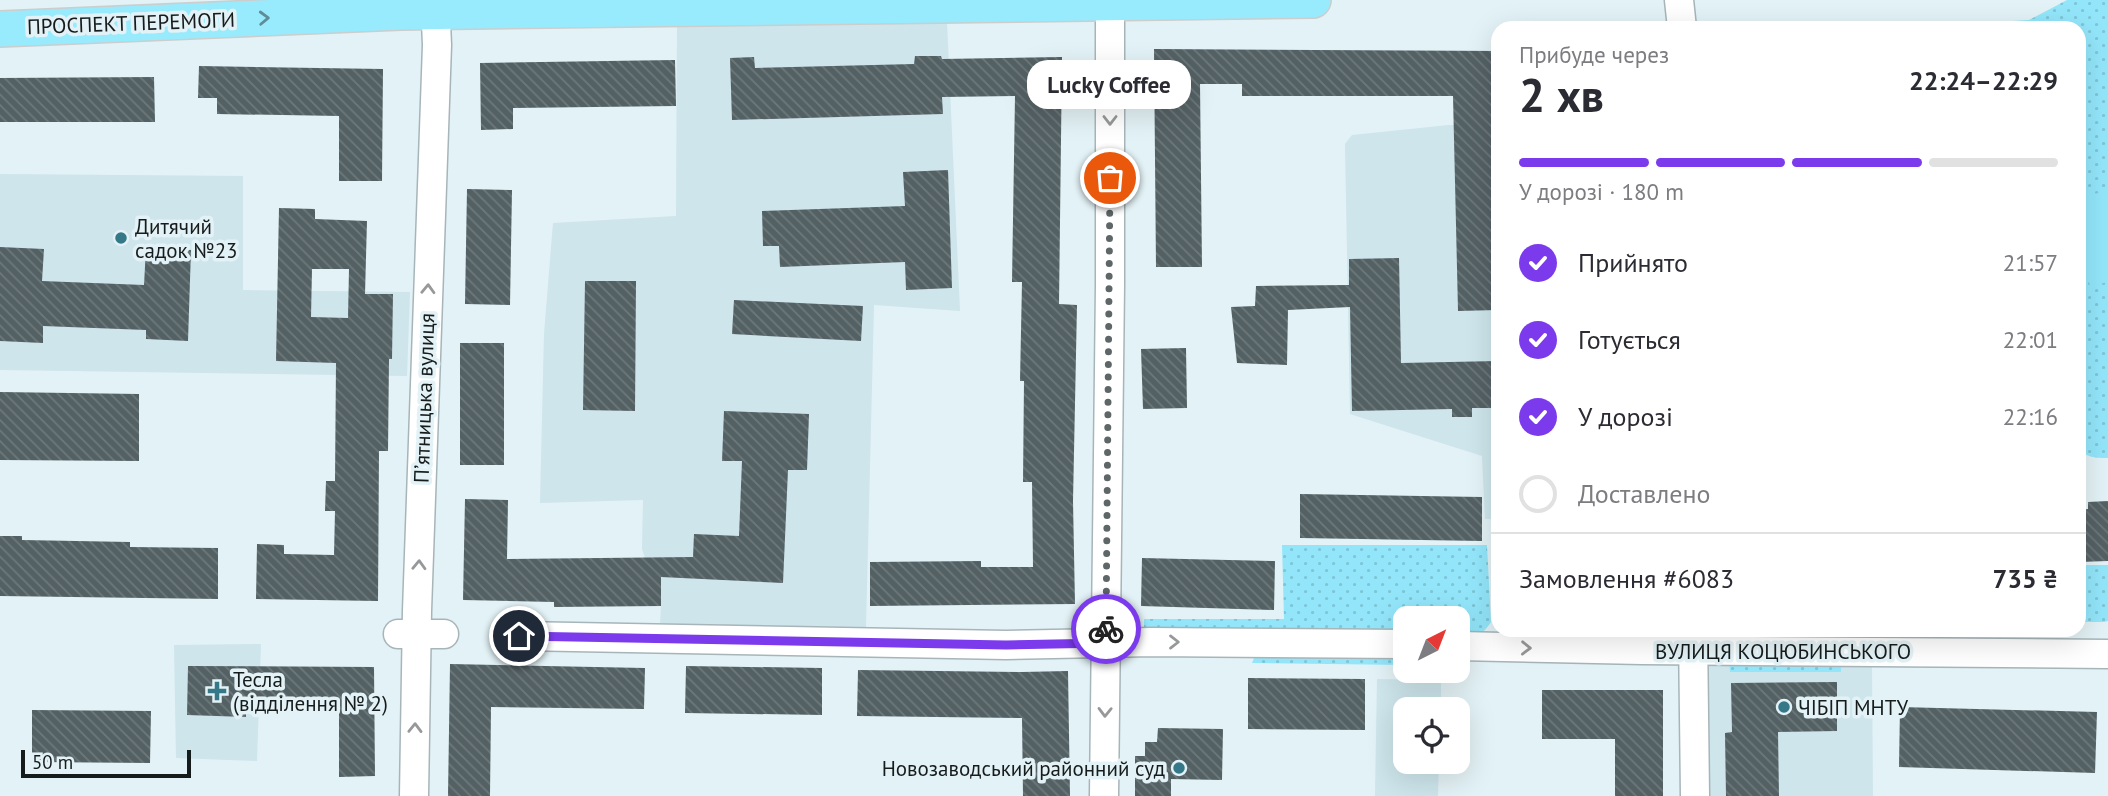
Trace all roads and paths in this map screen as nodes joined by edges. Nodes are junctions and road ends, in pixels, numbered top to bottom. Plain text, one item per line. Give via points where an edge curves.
1 (1312, 0) edge
2 (1679, 0) edge
3 (1110, 2) edge
4 (435, 6) edge
5 (1681, 21) edge
6 (0, 29) edge
7 (519, 636) dead end
8 (1693, 640) edge
9 (1106, 643) junction
10 (1393, 643) edge
11 (1470, 646) edge
12 (2108, 654) edge
13 (414, 796) edge
14 (1104, 796) edge
15 (1695, 796) edge

1 - 3 main road, ПРОСПЕКТ ПЕРЕМОГИ
2 - 5 street
3 - 4 main road, ПРОСПЕКТ ПЕРЕМОГИ
3 -> 9 street
6 -> 4 main road, ПРОСПЕКТ ПЕРЕМОГИ
13 -> 4 street, Пʼятницька вулиця
7 - 9 street
11 -> 8 street, ВУЛИЦЯ КОЦЮБИНСЬКОГО via 1601,650
8 - 12 street, ВУЛИЦЯ КОЦЮБИНСЬКОГО
8 - 15 street
9 -> 10 street
9 -> 14 street

